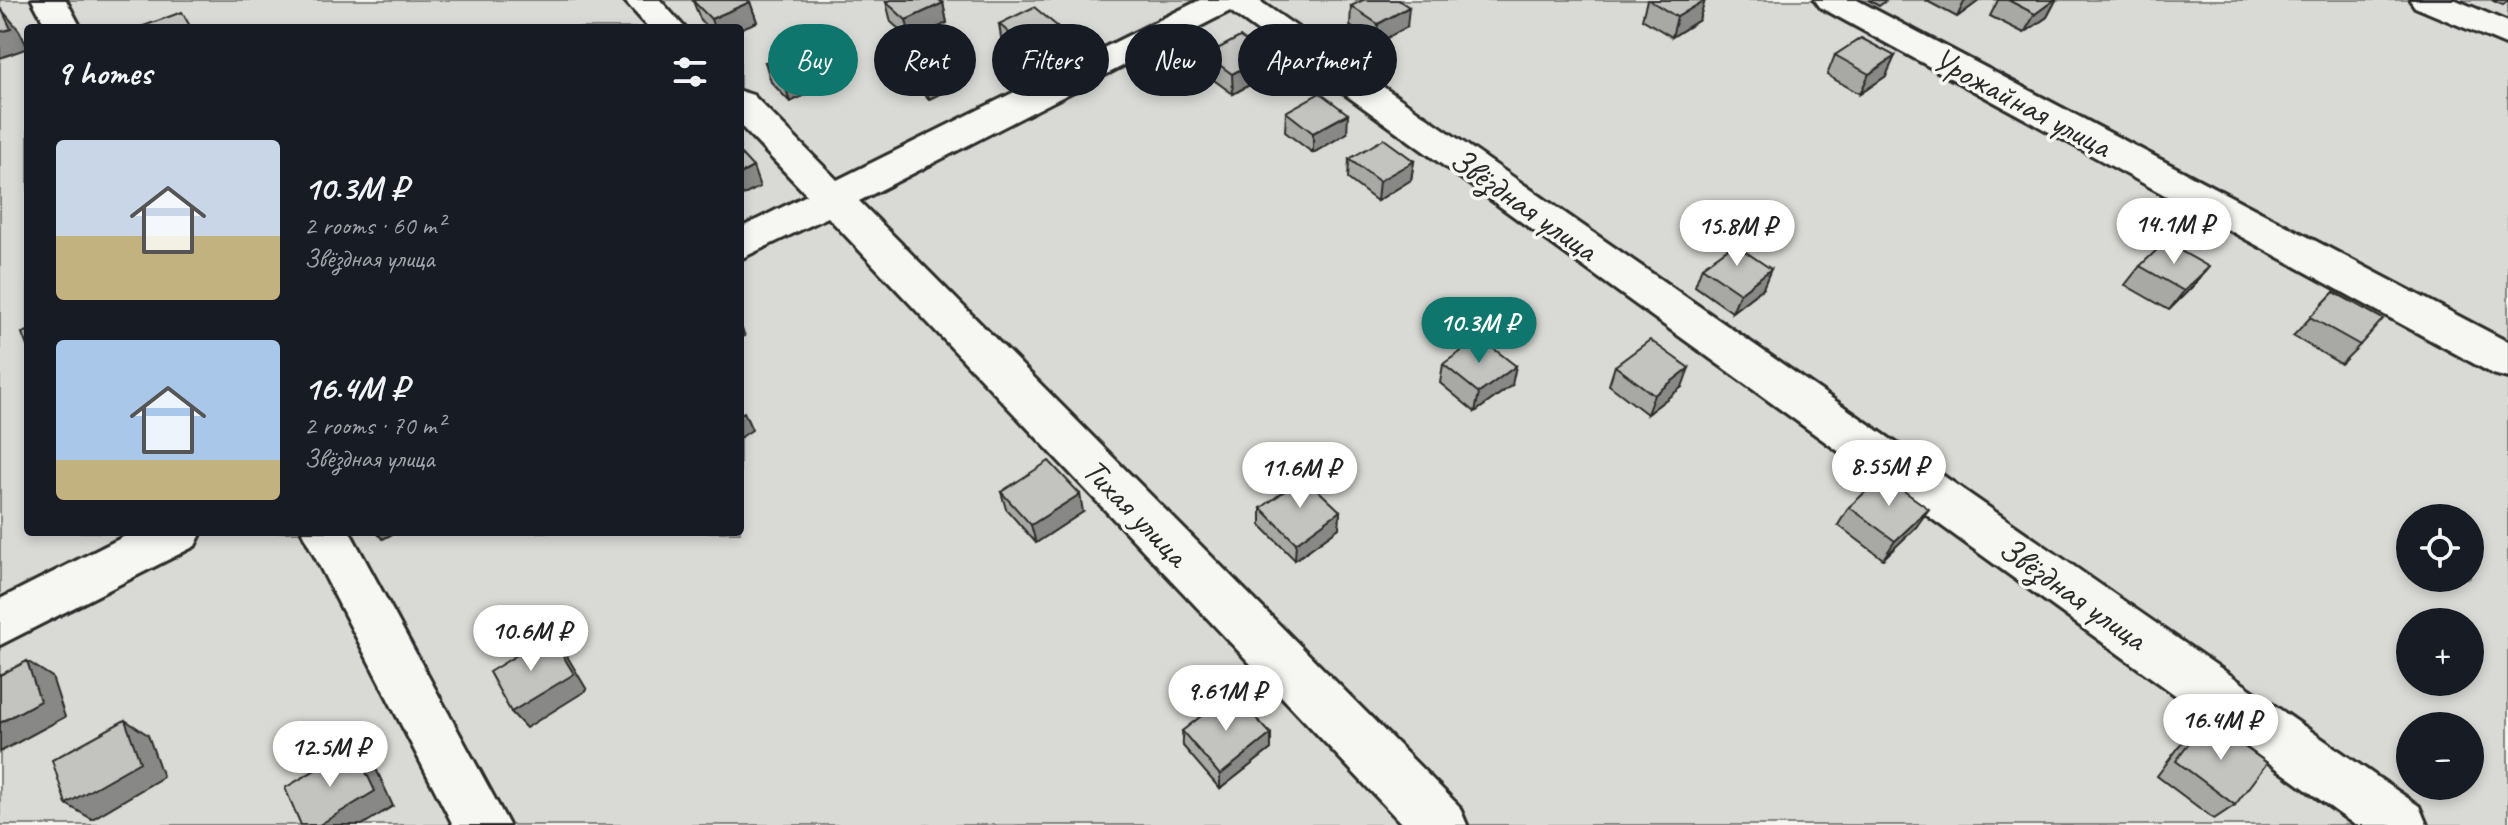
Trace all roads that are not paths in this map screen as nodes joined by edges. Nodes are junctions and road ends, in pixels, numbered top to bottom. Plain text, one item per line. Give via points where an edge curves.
1 (49, 0) edge
2 (641, 0) edge
3 (1226, 0) edge
4 (1236, 0) edge
5 (1832, 0) edge
6 (2427, 0) edge
7 (62, 24) edge
8 (664, 24) edge
9 (2508, 35) edge
10 (744, 107) edge
11 (832, 198) junction
12 (744, 243) edge
13 (2508, 362) edge
14 (170, 536) edge
15 (328, 536) edge
16 (0, 623) edge
17 (482, 825) edge
18 (1440, 825) edge
19 (2400, 825) edge

1 - 7 street
2 - 8 street
3 - 11 street
4 - 19 street, Звёздная улица
5 - 13 street, Урожайная улица
6 - 9 street
10 - 11 street, Тихая улица
11 - 12 street
11 - 18 street, Тихая улица
14 - 16 street
15 - 17 street

